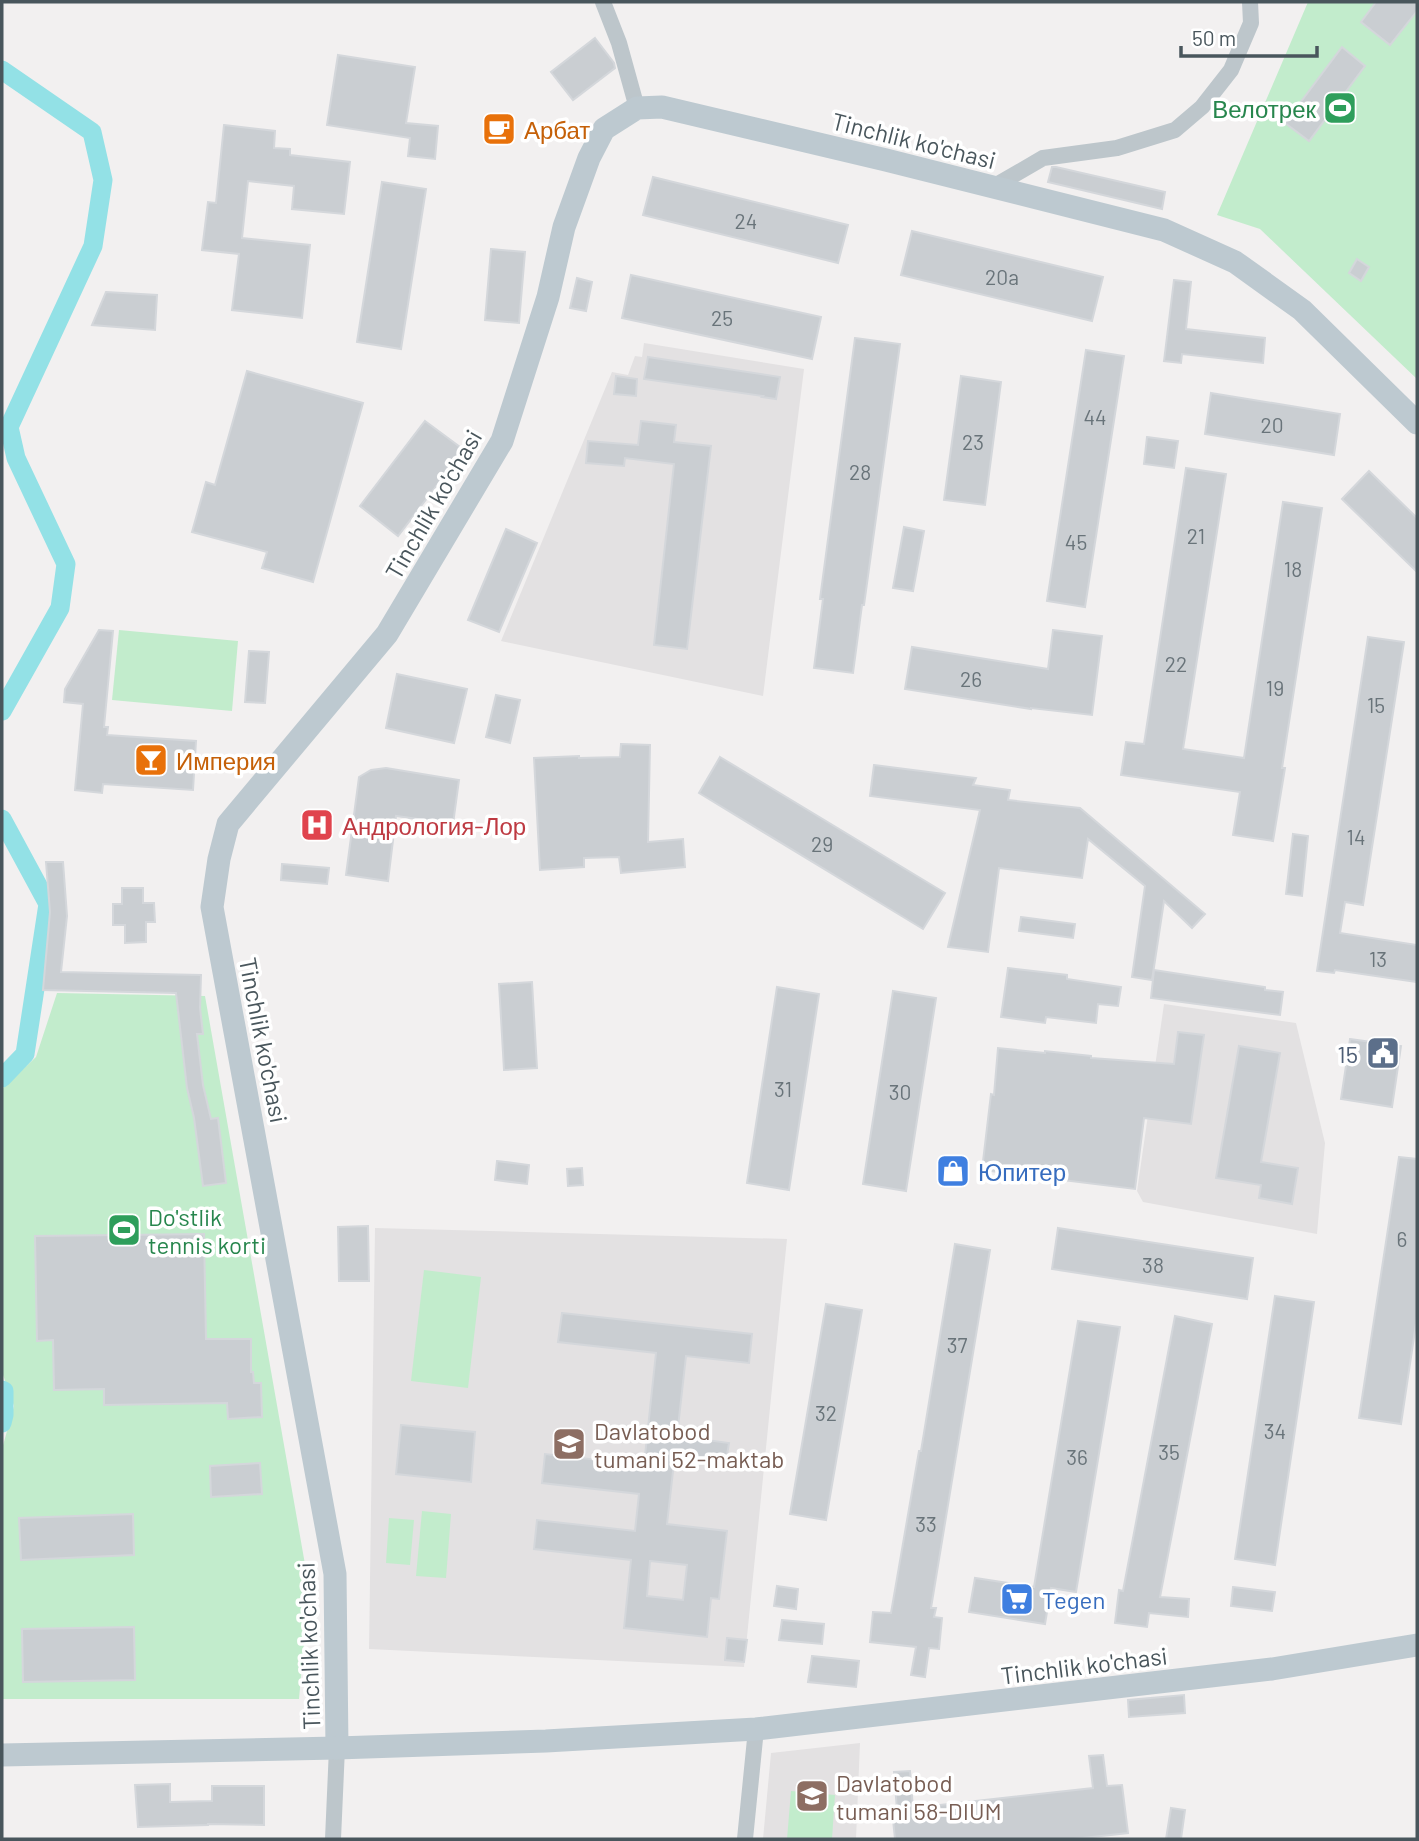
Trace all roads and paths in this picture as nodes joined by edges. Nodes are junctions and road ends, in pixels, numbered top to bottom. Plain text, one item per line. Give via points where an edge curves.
1 (603, 2) edge
2 (1250, 2) edge
3 (637, 108) junction
4 (993, 187) junction
5 (1417, 423) edge
6 (1417, 1645) edge
7 (755, 1729) junction
8 (337, 1748) junction
9 (2, 1755) edge
10 (333, 1839) edge
11 (745, 1839) edge

1 - 3 street
2 - 4 street via 1251,23 1231,70 1202,107 1175,130 1117,148 1043,158
3 - 4 street, Tinchlik ko'chasi via 662,107
3 - 8 street, Tinchlik ko'chasi via 604,129 589,158 564,227 548,297 502,442 387,634 228,824 219,859 212,907 335,1574
4 - 5 street, Tinchlik ko'chasi via 1164,230 1235,262 1302,310
6 - 7 street, Tinchlik ko'chasi via 1272,1670
7 - 8 street, Tinchlik ko'chasi
7 - 11 street
8 - 9 street, Tinchlik ko'chasi
8 - 10 street

